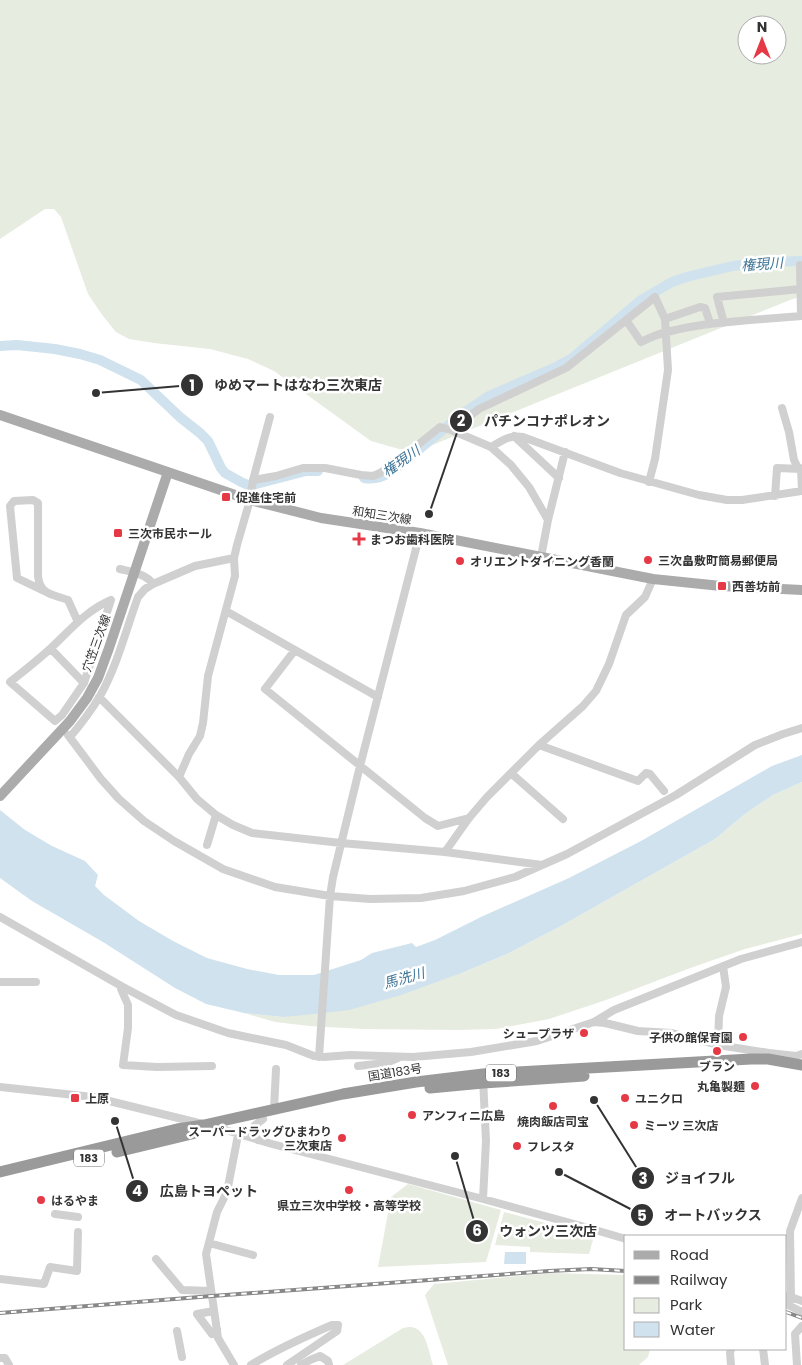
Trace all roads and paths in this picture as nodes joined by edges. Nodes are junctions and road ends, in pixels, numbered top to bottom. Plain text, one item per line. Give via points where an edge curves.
1 (800, 265) dead end
2 (800, 288) junction
3 (802, 316) edge
4 (665, 319) junction
5 (626, 320) junction
6 (710, 323) junction
7 (724, 323) junction
8 (665, 332) junction
9 (782, 408) dead end
10 (0, 415) edge
11 (270, 417) dead end
12 (450, 430) junction
13 (514, 436) junction
14 (491, 447) junction
15 (566, 452) junction
16 (800, 469) junction
17 (168, 472) junction
18 (559, 478) junction
19 (649, 482) junction
20 (251, 488) junction
21 (802, 490) edge
22 (775, 496) junction
23 (548, 520) junction
24 (420, 534) junction
25 (541, 557) junction
26 (234, 558) junction
27 (120, 569) dead end
28 (133, 572) junction
29 (653, 579) junction
30 (154, 584) junction
31 (802, 590) edge
32 (44, 591) junction
33 (226, 611) junction
34 (78, 622) junction
35 (50, 649) junction
36 (295, 650) junction
37 (84, 683) junction
38 (100, 697) junction
39 (378, 698) junction
40 (802, 728) edge
41 (539, 745) junction
42 (360, 766) junction
43 (512, 774) junction
44 (179, 777) junction
45 (664, 791) dead end
46 (0, 796) edge
47 (216, 816) junction
48 (469, 818) junction
49 (563, 819) dead end
50 (341, 843) junction
51 (207, 845) dead end
52 (445, 852) junction
53 (542, 865) junction
54 (330, 901) junction
55 (0, 917) edge
56 (802, 942) edge
57 (723, 966) junction
58 (0, 982) edge
59 (36, 982) dead end
60 (121, 990) dead end
61 (594, 1022) junction
62 (718, 1045) junction
63 (802, 1054) edge
64 (319, 1057) junction
65 (399, 1057) junction
66 (768, 1059) junction
67 (802, 1065) edge
68 (212, 1066) dead end
69 (358, 1066) dead end
70 (276, 1069) dead end
71 (802, 1073) edge
72 (483, 1078) junction
73 (0, 1087) edge
74 (274, 1109) junction
75 (172, 1117) junction
76 (263, 1119) junction
77 (204, 1125) junction
78 (219, 1128) junction
79 (170, 1131) junction
80 (238, 1135) junction
81 (258, 1140) junction
82 (0, 1172) edge
83 (0, 1179) edge
84 (802, 1198) edge
85 (483, 1199) junction
86 (55, 1214) dead end
87 (78, 1217) dead end
88 (78, 1232) dead end
89 (624, 1238) edge
90 (209, 1243) junction
91 (253, 1255) dead end
92 (156, 1259) dead end
93 (0, 1279) edge
94 (211, 1291) junction
95 (788, 1296) edge
96 (802, 1301) edge
97 (214, 1312) junction
98 (802, 1312) edge
99 (217, 1329) junction
100 (800, 1329) edge
101 (177, 1331) dead end
102 (787, 1335) edge
103 (731, 1350) edge
104 (763, 1350) edge
105 (182, 1357) dead end
106 (0, 1358) edge
107 (799, 1362) edge
108 (9, 1365) edge
109 (234, 1365) edge
110 (251, 1365) edge
111 (287, 1365) edge
112 (301, 1365) edge
113 (330, 1365) edge
114 (731, 1365) edge
115 (765, 1365) edge

1 - 2 street
2 - 3 street
2 - 7 street via 717,297
3 - 7 street
4 - 5 street via 656,297
4 - 6 street via 700,307 705,308
4 - 8 street
5 - 8 street via 641,342
5 - 12 street via 566,368 479,409
6 - 7 street
6 - 8 street
8 - 19 street via 668,370
9 - 16 street via 794,460
10 - 17 main road, 和知三次線
11 - 20 street
12 - 14 street
12 - 20 street via 440,427 393,465 373,476 303,468
13 - 14 street
13 - 15 street
13 - 18 street
14 - 23 street via 529,487
15 - 18 street
15 - 19 street
16 - 21 street
16 - 22 street via 777,468
17 - 20 main road, 和知三次線
17 - 28 main road, 穴笠三次線
18 - 23 street
19 - 22 street via 727,500
20 - 24 main road, 和知三次線 via 321,518
20 - 26 street
21 - 22 street
23 - 25 street
24 - 25 main road, 和知三次線
24 - 39 street
25 - 29 main road, 和知三次線
26 - 30 street via 195,566
26 - 33 street via 235,576
27 - 28 street
28 - 30 street
28 - 46 main road, 穴笠三次線 via 109,648 87,698 70,721
29 - 31 main road, 和知三次線
29 - 41 street via 645,597 626,615 596,691
30 - 38 street via 144,589 138,598
32 - 32 street via 38,576 38,503 33,500 14,502 10,506 17,578
32 - 34 street via 68,600
33 - 36 street
33 - 44 street via 208,676 200,736
34 - 35 street
34 - 37 street via 111,600
35 - 37 street
35 - 37 street via 10,682 55,721
36 - 39 street
36 - 42 street via 265,689
38 - 44 street
38 - 54 street via 69,736 119,799 144,821 223,869 274,887
39 - 42 street
40 - 53 street via 755,745 676,795
41 - 43 street
41 - 45 street via 638,781 646,773 650,774
42 - 48 street via 438,826
42 - 50 street
43 - 48 street
43 - 49 street
44 - 47 street
47 - 50 street via 252,833
47 - 51 street
48 - 52 street
50 - 52 street
50 - 54 street via 332,877
52 - 53 street
53 - 54 street via 464,891 420,898
54 - 64 street
55 - 64 street via 176,1015 228,1033
56 - 57 street
57 - 61 street via 622,1007
57 - 62 street via 726,987 719,1016
58 - 59 street
60 - 68 street via 128,1005 123,1065
61 - 62 street via 638,1031 672,1033
61 - 65 street via 537,1041 471,1052
62 - 66 street
63 - 66 street
64 - 65 street
65 - 69 street via 386,1063
66 - 67 highway, 国道183号 / 183
66 - 71 highway, 国道183号 / 183
66 - 72 highway, 国道183号 / 183 via 692,1070
70 - 74 street
72 - 74 highway, 国道183号 / 183 via 416,1082
72 - 76 highway, 国道183号 / 183
72 - 85 street via 486,1141
73 - 75 street via 93,1097
74 - 77 highway, 国道183号 / 183
75 - 77 street
75 - 79 street
76 - 78 highway, 国道183号 / 183
76 - 81 street via 254,1126
77 - 78 street
77 - 79 highway, 国道183号 / 183
78 - 80 street
78 - 83 highway, 国道183号 / 183
79 - 82 highway, 国道183号 / 183
80 - 81 street
80 - 90 street via 227,1192 217,1212
81 - 85 street
84 - 95 street via 790,1231
85 - 89 street
86 - 87 street
88 - 93 street via 77,1271 50,1267 44,1284
90 - 91 street
90 - 94 street via 206,1254
92 - 94 street via 182,1290
94 - 97 street
95 - 96 street
95 - 98 street via 788,1305
97 - 99 street
97 - 99 street via 197,1314 212,1334
99 - 109 street via 218,1338
100 - 102 street
100 - 107 street
101 - 105 street
103 - 114 street
104 - 115 street
106 - 108 street via 5,1358
110 - 111 street via 298,1339 338,1325 337,1330
112 - 113 street via 320,1356

